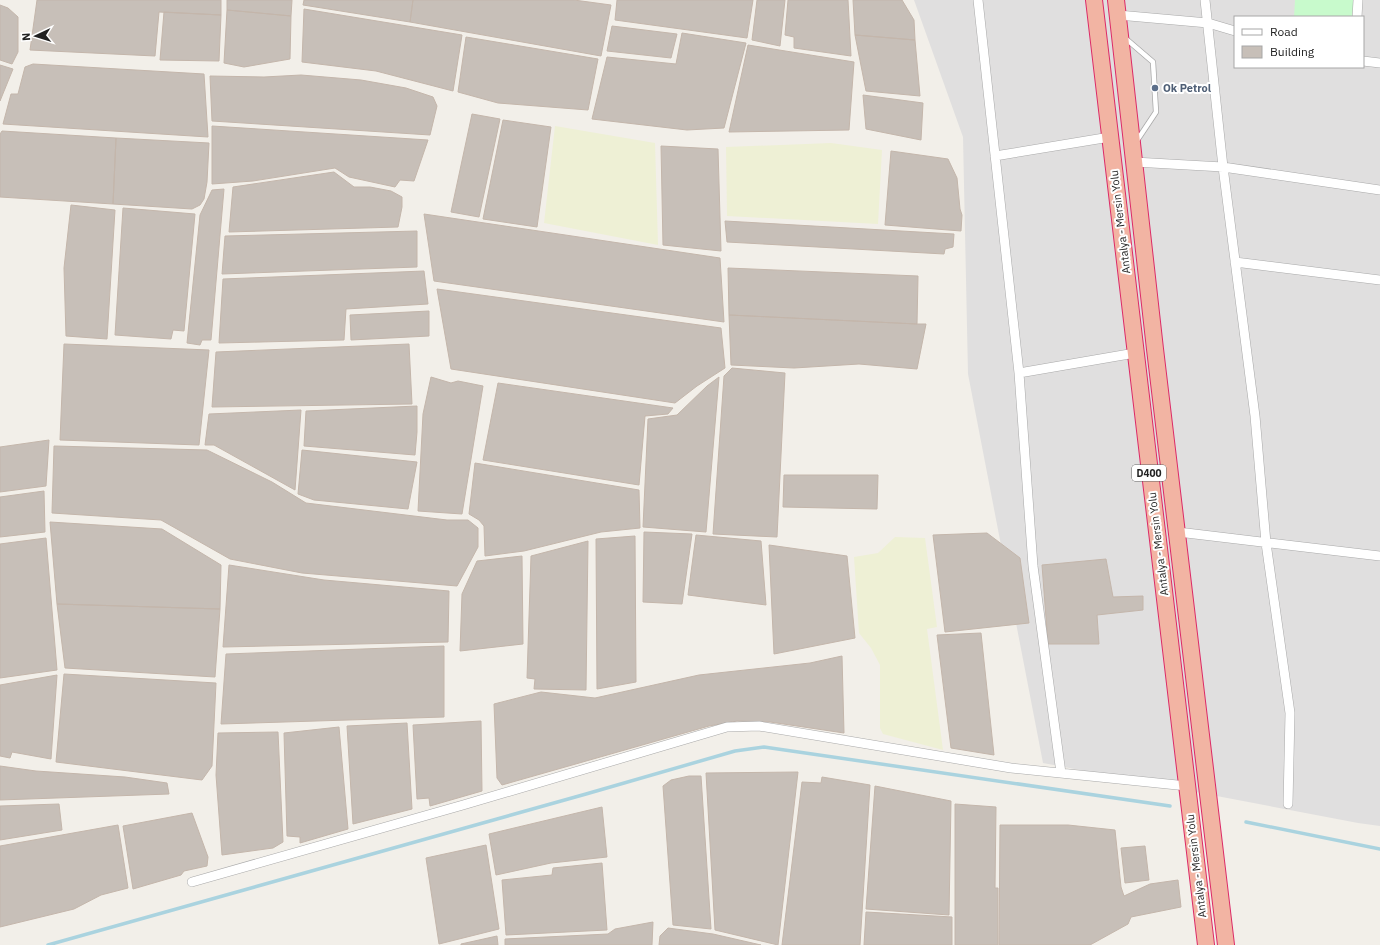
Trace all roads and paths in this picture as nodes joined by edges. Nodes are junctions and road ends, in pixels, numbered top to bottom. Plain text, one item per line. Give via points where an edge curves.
1 (978, 0) edge
2 (1206, 0) edge
3 (1358, 0) edge
4 (1117, 7) edge
5 (1095, 8) edge
6 (1357, 16) edge
7 (1208, 22) junction
8 (1234, 31) edge
9 (1120, 33) junction
10 (1364, 61) edge
11 (1380, 63) edge
12 (1110, 137) junction
13 (1133, 155) junction
14 (995, 156) junction
15 (1222, 167) junction
16 (1380, 190) edge
17 (1234, 262) junction
18 (1380, 280) edge
19 (1135, 353) junction
20 (1019, 373) junction
21 (1178, 532) junction
22 (1266, 543) junction
23 (1380, 556) edge
24 (1061, 773) junction
25 (1187, 786) junction
26 (1288, 804) dead end
27 (192, 882) dead end
28 (1206, 945) edge
29 (1226, 945) edge

1 - 14 street
2 - 7 street
3 - 6 street
4 - 5 highway
4 - 7 street
4 - 9 highway, Antalya - Mersin Yolu / D400
5 - 12 highway, Antalya - Mersin Yolu / D400
7 - 8 street
7 - 15 street
9 - 13 highway, Antalya - Mersin Yolu / D400
9 - 13 lane via 1153,62 1156,112
10 - 11 street
12 - 14 street
12 - 19 highway, Antalya - Mersin Yolu / D400
13 - 15 street
13 - 21 highway, Antalya - Mersin Yolu / D400
14 - 20 street
15 - 16 street
15 - 17 street
17 - 18 street
17 - 22 street via 1255,416
19 - 20 street
19 - 25 highway, Antalya - Mersin Yolu / D400
20 - 24 street via 1033,566
21 - 22 street
21 - 29 highway, Antalya - Mersin Yolu / D400
22 - 23 street
22 - 26 street via 1290,713
24 - 25 street
24 - 27 street via 1003,766 759,726 727,727
25 - 28 highway, Antalya - Mersin Yolu / D400

